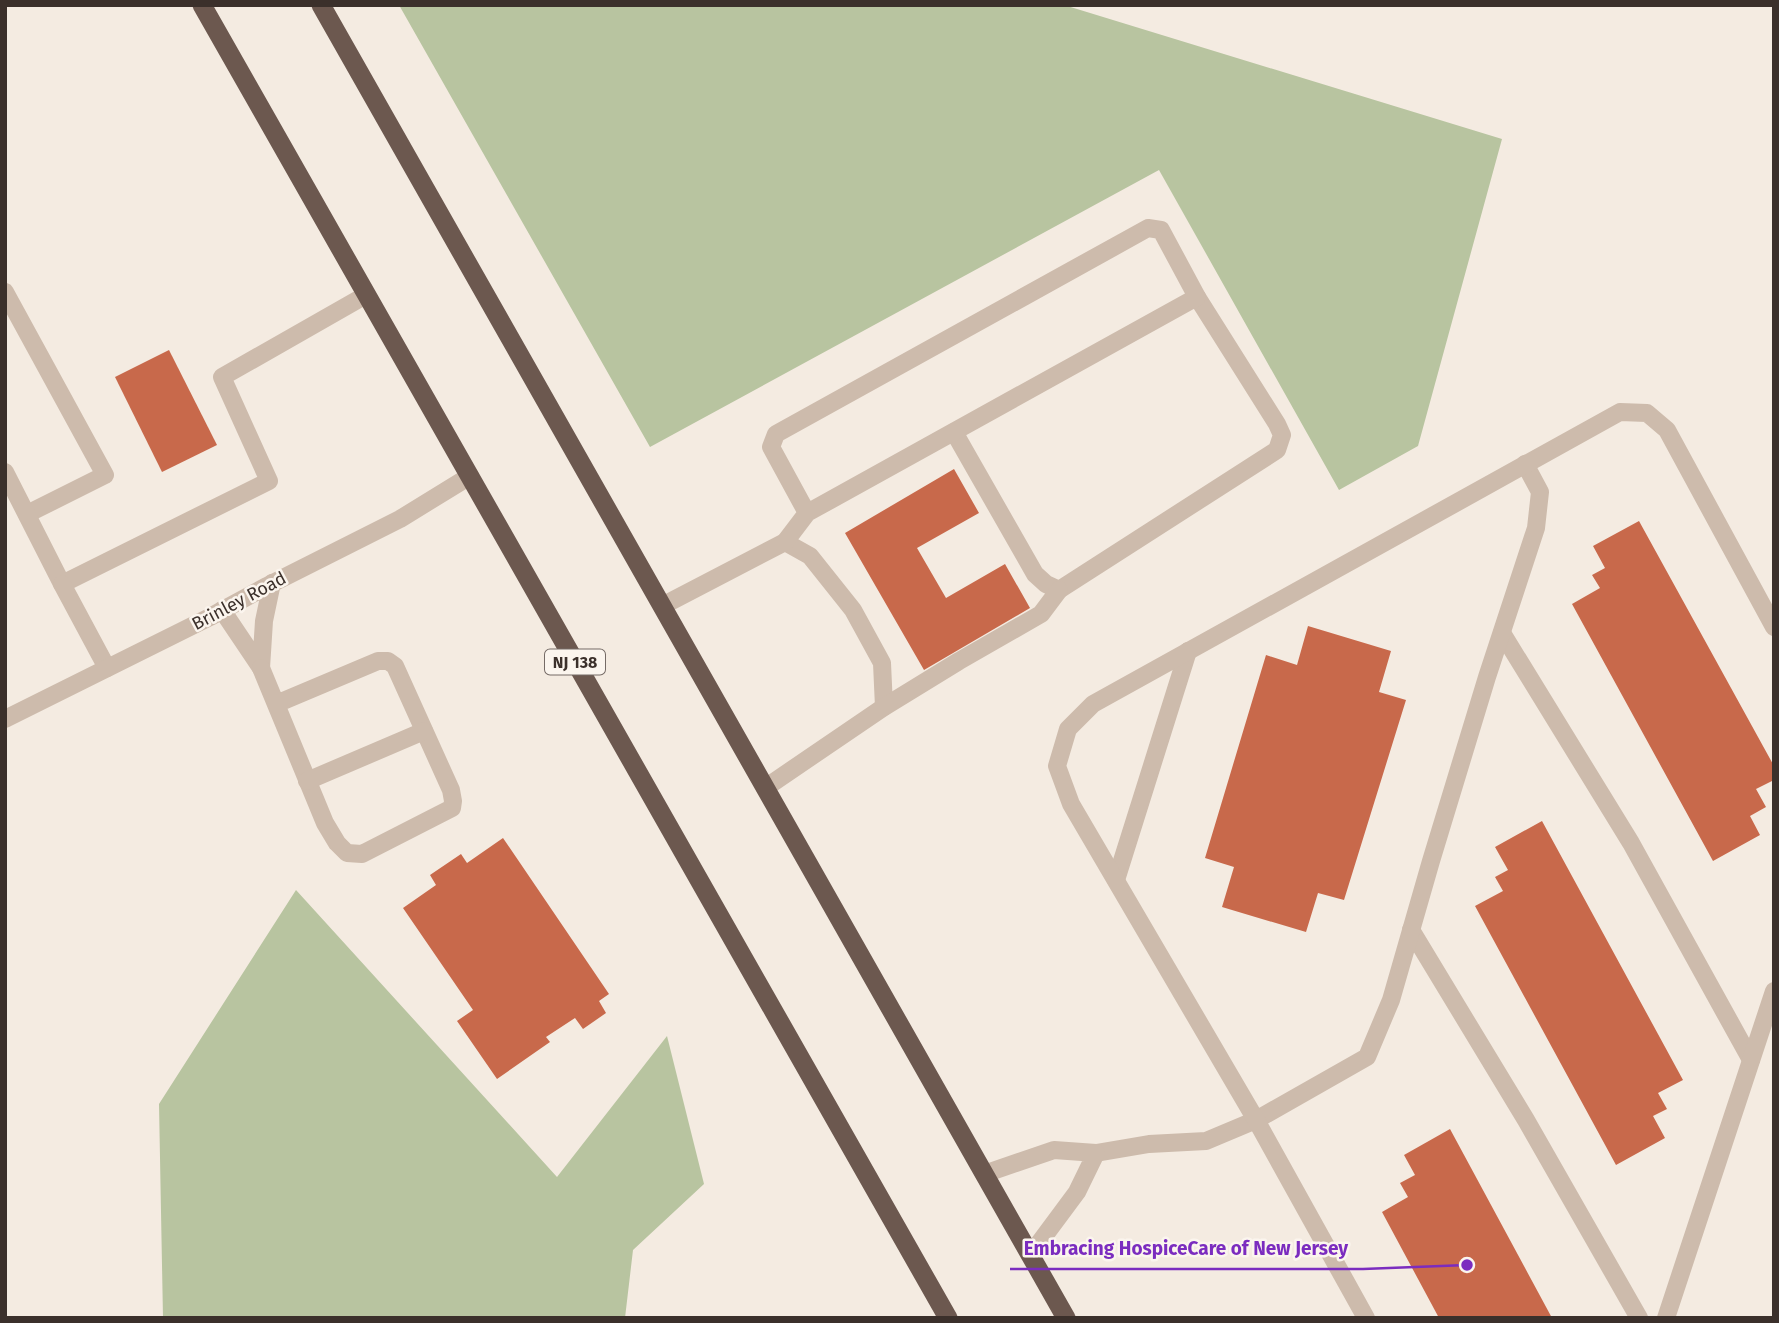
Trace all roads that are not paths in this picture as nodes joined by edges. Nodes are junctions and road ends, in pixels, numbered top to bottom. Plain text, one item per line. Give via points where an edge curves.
1 (202, 5) edge
2 (321, 5) edge
3 (5, 292) edge
4 (366, 295) junction
5 (1197, 297) junction
6 (954, 432) junction
7 (1525, 464) junction
8 (5, 472) edge
9 (470, 477) junction
10 (807, 513) junction
11 (27, 514) junction
12 (785, 542) junction
13 (272, 583) junction
14 (62, 584) junction
15 (1059, 590) junction
16 (662, 606) junction
17 (222, 610) junction
18 (1774, 627) edge
19 (1502, 633) junction
20 (1188, 651) junction
21 (107, 668) junction
22 (261, 668) junction
23 (276, 704) junction
24 (884, 707) junction
25 (5, 719) edge
26 (424, 731) junction
27 (307, 781) junction
28 (765, 788) junction
29 (1116, 880) junction
30 (1411, 930) junction
31 (1774, 991) edge
32 (1751, 1060) junction
33 (1256, 1120) junction
34 (1097, 1153) junction
35 (984, 1174) junction
36 (1031, 1254) junction
37 (948, 1318) edge
38 (1066, 1318) edge
39 (1366, 1318) edge
40 (1639, 1318) edge
41 (1666, 1318) edge

1 - 4 highway, NJ 138
2 - 16 highway
3 - 11 street via 105,475
4 - 9 highway, NJ 138
4 - 14 street via 222,377 269,481
5 - 6 street
5 - 10 street via 1161,230 1149,228 776,434 771,447
5 - 15 street via 1277,424 1282,435 1277,450
6 - 10 street
6 - 15 street via 1035,574
7 - 18 street via 1620,412 1647,413 1667,430
7 - 19 street via 1540,492 1536,528
7 - 20 street
8 - 11 street
9 - 13 street, Brinley Road via 400,519
9 - 37 highway, NJ 138
10 - 12 street
11 - 14 street
12 - 16 street
12 - 24 street via 810,556 853,610 882,663
13 - 17 street, Brinley Road
13 - 22 street
14 - 21 street
15 - 24 street via 1041,614
16 - 28 highway
17 - 21 street, Brinley Road
17 - 22 street
19 - 30 street
19 - 32 street via 1631,843
20 - 29 street
20 - 29 street via 1093,704 1068,729 1057,766 1071,804
21 - 25 street, Brinley Road
22 - 23 street
23 - 26 street via 378,661 388,661 395,666
23 - 27 street
24 - 28 street
26 - 27 street
26 - 27 street via 450,790 452,808 362,854 347,853 337,843
28 - 35 highway
29 - 33 street
30 - 33 street via 1391,1000 1367,1057
30 - 40 street
31 - 32 street
32 - 41 street
33 - 34 street via 1206,1141
33 - 39 street
34 - 35 street via 1054,1150
34 - 36 street via 1077,1192
35 - 36 highway
36 - 38 highway

